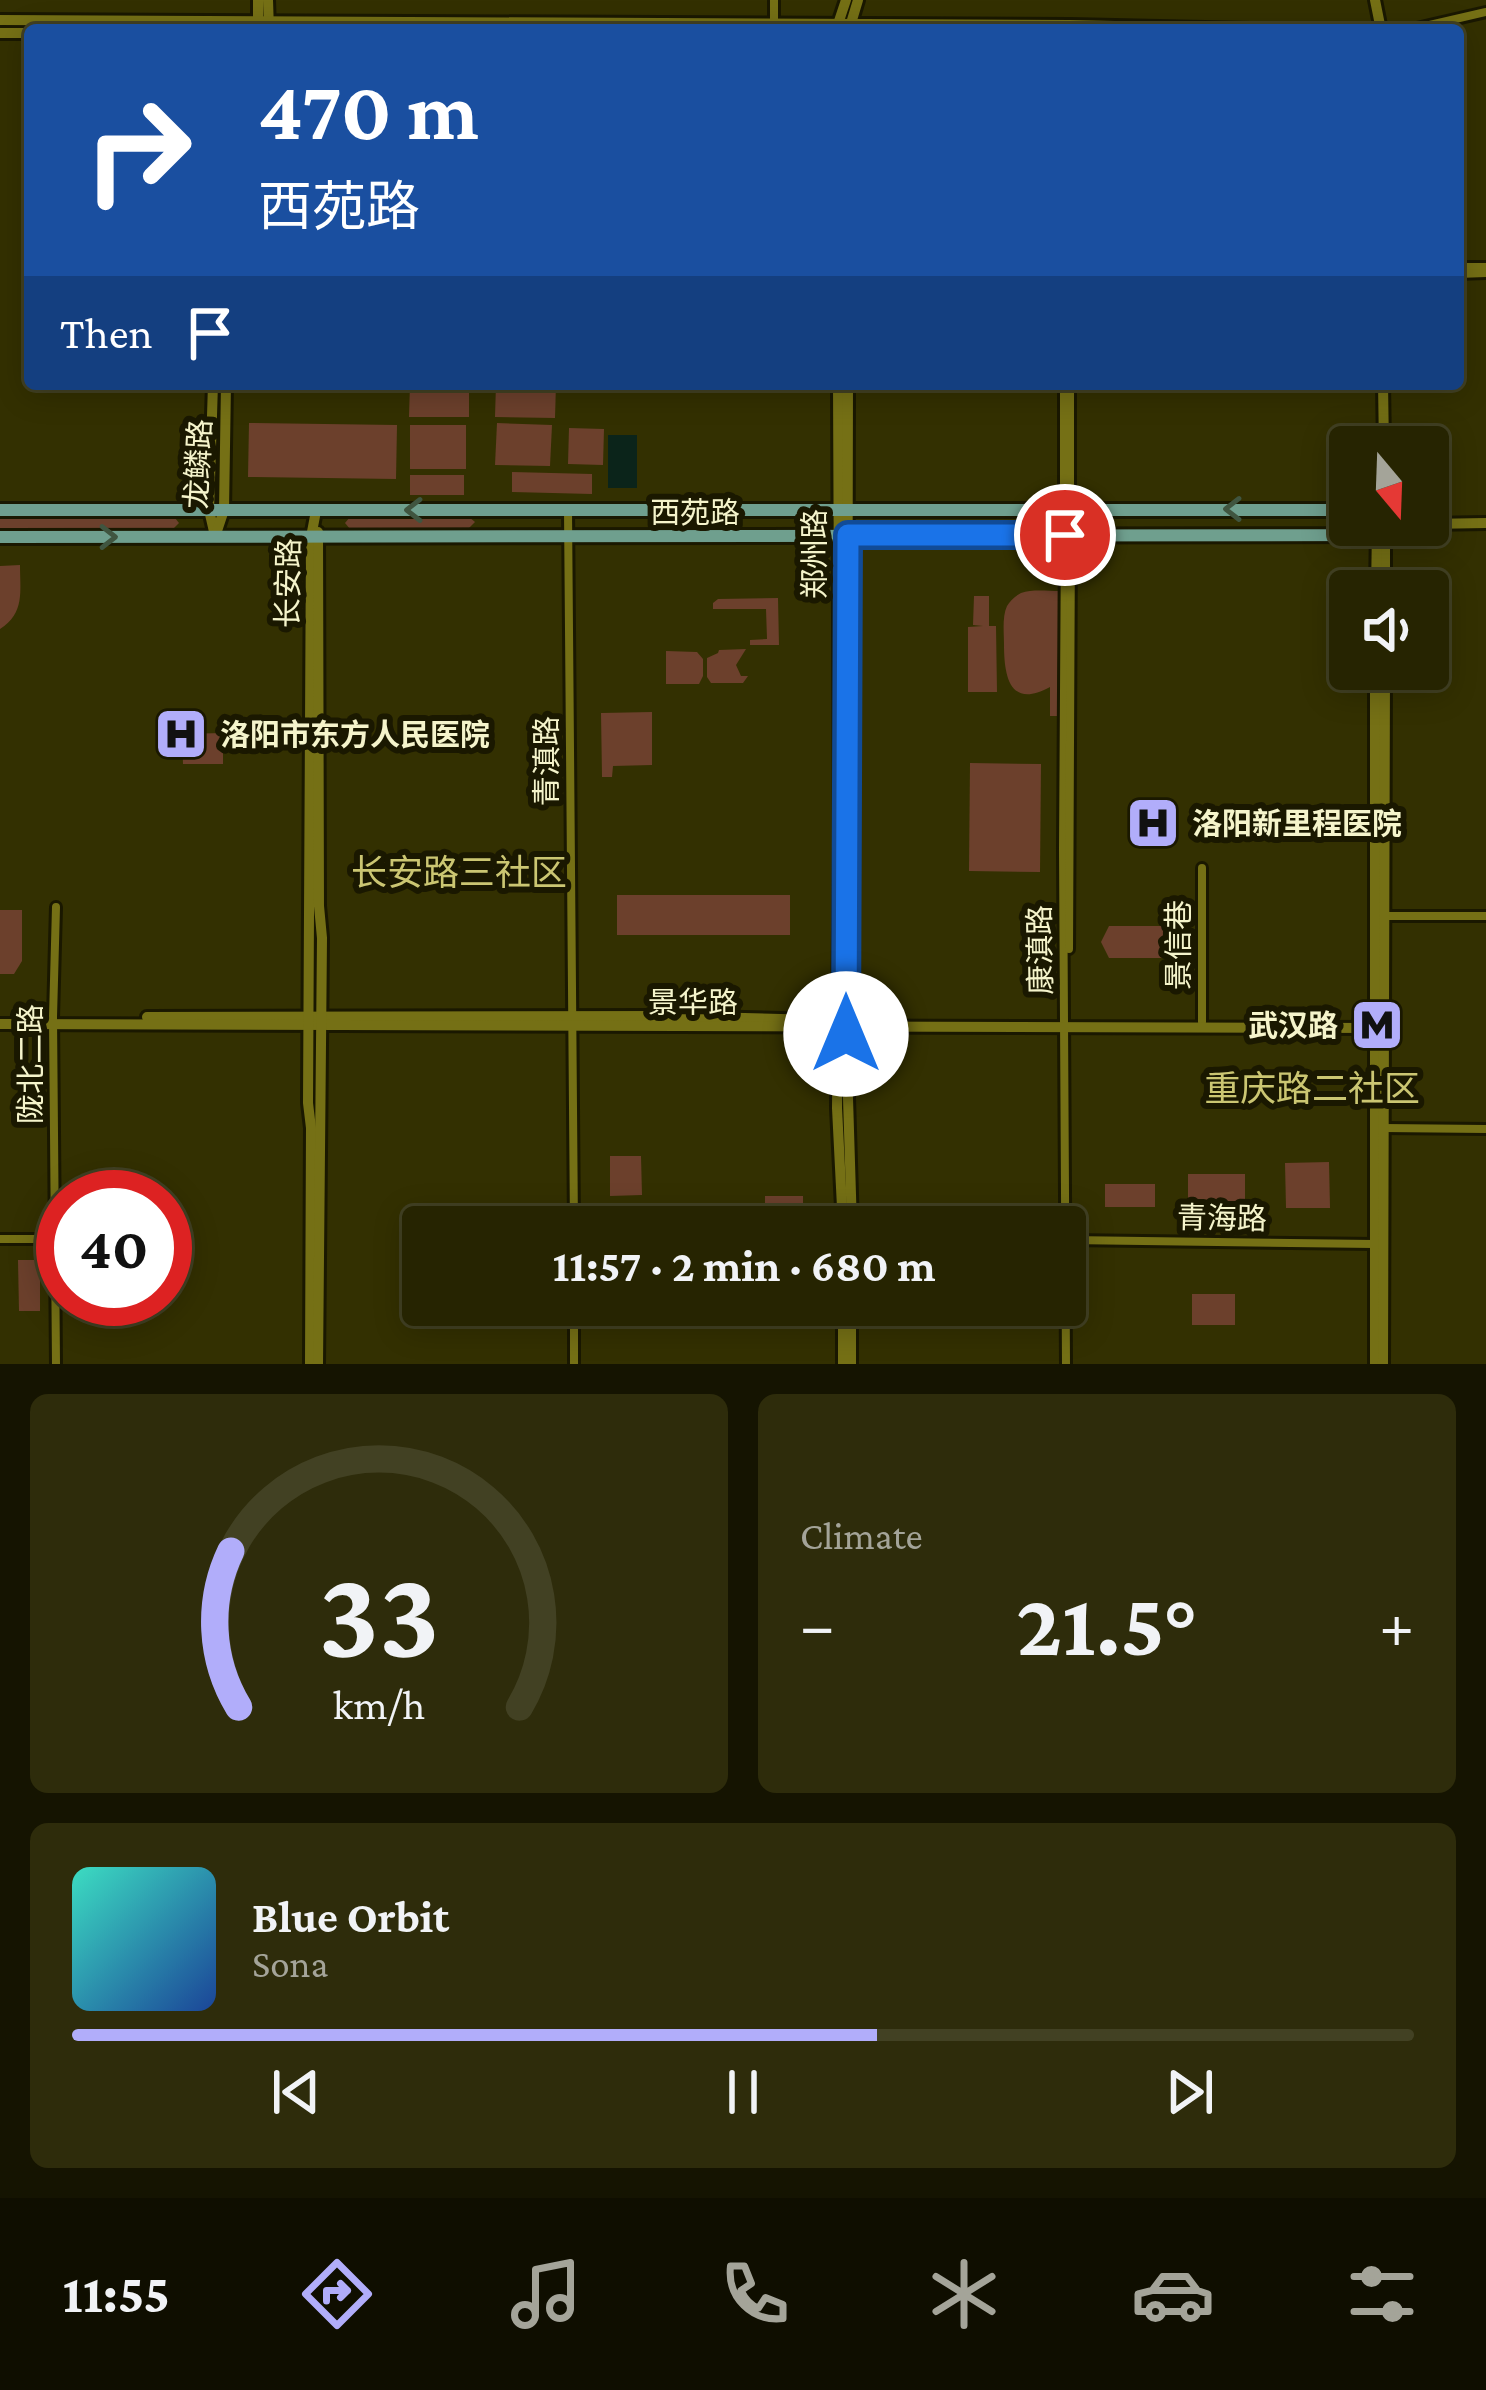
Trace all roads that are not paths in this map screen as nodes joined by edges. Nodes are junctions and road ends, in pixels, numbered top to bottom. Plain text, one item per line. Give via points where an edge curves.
1 (774, 0) edge
2 (1486, 12) edge
3 (0, 20) edge
4 (150, 24) edge
5 (774, 24) edge
6 (1434, 24) edge
7 (214, 390) edge
8 (226, 390) edge
9 (838, 390) edge
10 (848, 390) edge
11 (1067, 390) edge
12 (1380, 390) edge
13 (1380, 426) edge
14 (1067, 508) junction
15 (0, 510) edge
16 (217, 510) junction
17 (568, 510) junction
18 (1329, 510) edge
19 (316, 511) junction
20 (843, 511) junction
21 (1486, 523) edge
22 (1449, 524) edge
23 (1329, 529) edge
24 (843, 535) junction
25 (1068, 535) junction
26 (215, 536) junction
27 (568, 536) junction
28 (0, 537) edge
29 (315, 537) junction
30 (1376, 690) edge
31 (1385, 690) edge
32 (1202, 868) dead end
33 (56, 907) dead end
34 (1380, 916) junction
35 (1486, 916) edge
36 (0, 1020) edge
37 (53, 1021) junction
38 (315, 1021) junction
39 (572, 1021) junction
40 (1202, 1022) junction
41 (842, 1024) junction
42 (1066, 1025) junction
43 (1380, 1025) junction
44 (1380, 1128) junction
45 (1486, 1129) edge
46 (54, 1170) edge
47 (574, 1206) edge
48 (845, 1206) edge
49 (1067, 1206) edge
50 (1069, 1206) edge
51 (0, 1239) edge
52 (36, 1239) edge
53 (1086, 1240) edge
54 (1375, 1244) junction
55 (56, 1326) edge
56 (574, 1326) edge
57 (847, 1326) edge
58 (1068, 1326) edge
59 (56, 1364) edge
60 (314, 1364) edge
61 (574, 1364) edge
62 (847, 1364) edge
63 (1068, 1364) edge
64 (1379, 1364) edge

1 - 5 street
2 - 6 street
3 - 4 main road
7 - 16 main road, 龙鳞路
8 - 16 main road, 龙鳞路
9 - 20 main road, 郑州路
10 - 20 main road, 郑州路
11 - 14 street
12 - 13 main road
18 -> 14 main road, 西苑路
14 - 20 main road, 西苑路
15 - 16 main road, 西苑路
16 - 19 main road, 西苑路
16 - 26 main road, 龙鳞路
17 -> 19 main road, 西苑路
17 - 20 main road, 西苑路
17 - 27 street, 青滇路
19 - 29 main road, 长安路
20 - 24 main road, 郑州路
21 - 22 main road
23 - 25 main road, 西苑路
24 - 25 main road, 西苑路
24 - 27 main road, 西苑路
24 - 41 main road, 郑州路
25 - 42 street, 康滇路
28 -> 26 main road, 西苑路
26 - 29 main road, 西苑路
27 - 29 main road, 西苑路
27 - 39 street, 青滇路
29 - 38 main road, 长安路
30 - 34 main road
31 - 34 main road
32 - 40 street, 景信巷
33 - 37 street, 陇北二路
34 - 35 street
34 - 43 main road
36 - 37 main road, 景华路
37 - 38 main road, 景华路
37 - 46 street, 陇北二路
38 - 39 main road, 景华路
38 - 60 main road, 长安路
39 - 41 main road, 景华路
39 - 47 street, 青滇路
40 - 42 main road, 景华路
40 - 43 main road, 景华路
41 - 42 main road, 景华路
41 - 48 main road, 郑州路 via 837,1108
42 - 43 main road, 景华路
42 - 49 street, 康滇路
42 - 50 street, 康滇路
43 - 44 main road
44 - 45 street
44 - 54 main road
44 - 64 main road
51 - 52 street
53 - 54 street, 青海路
54 - 64 main road
55 - 59 street, 陇北二路
56 - 61 street
57 - 62 main road
58 - 63 street, 康滇路

